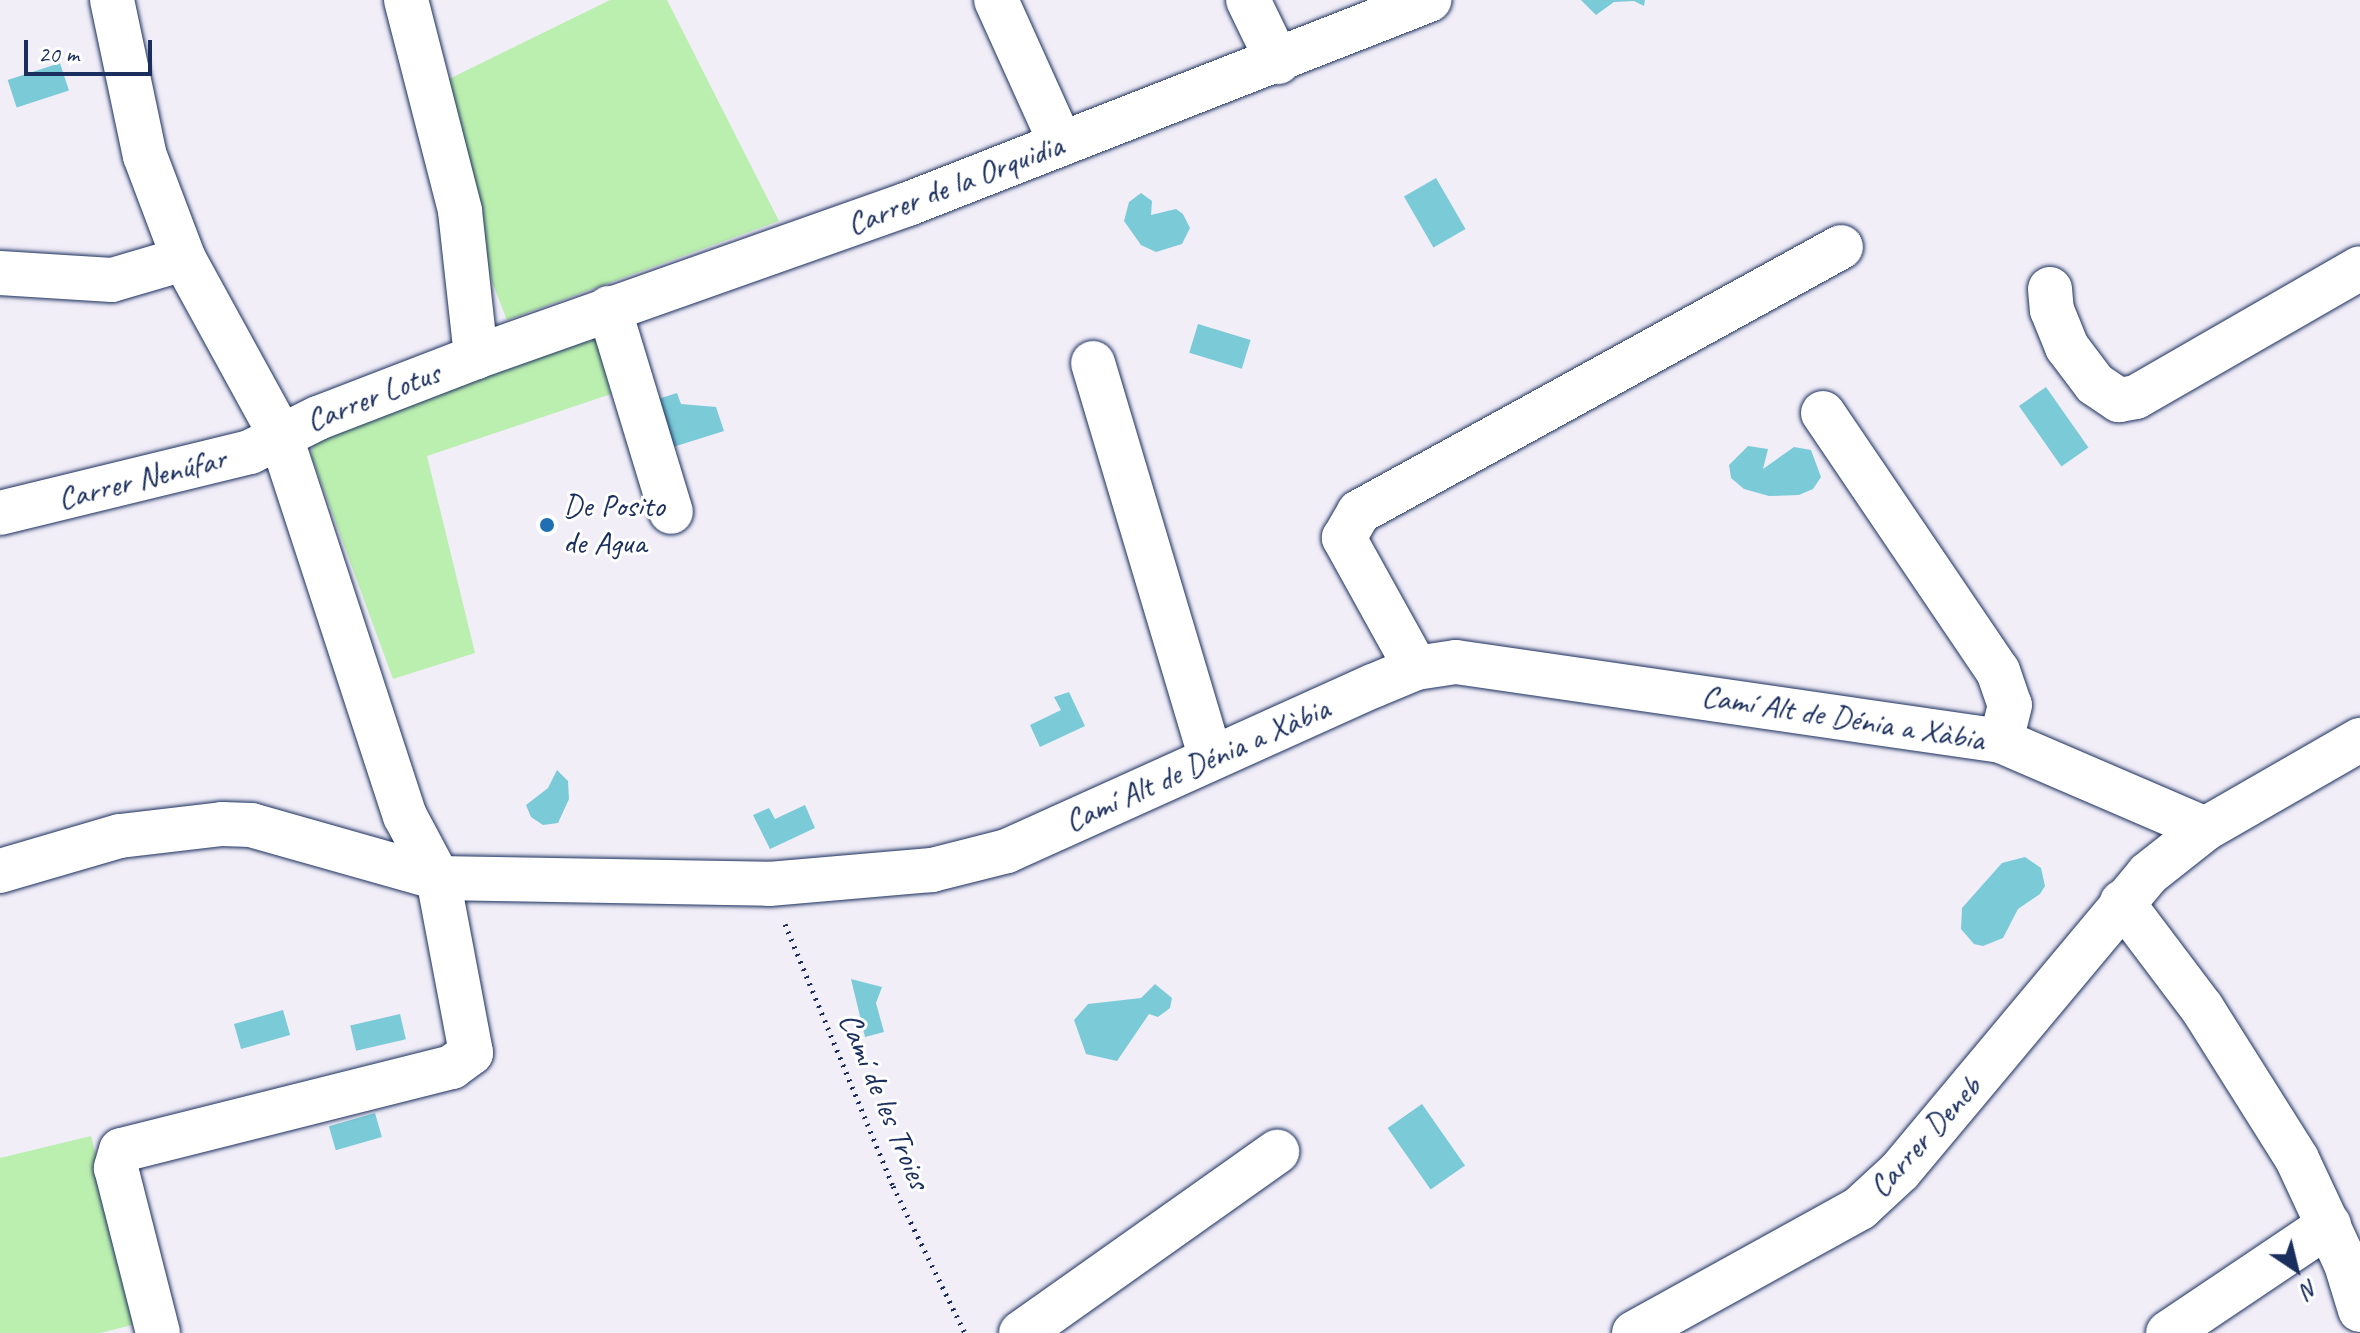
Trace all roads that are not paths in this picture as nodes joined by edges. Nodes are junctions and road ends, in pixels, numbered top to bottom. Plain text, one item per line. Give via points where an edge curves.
1 (112, 0) edge
2 (406, 0) edge
3 (996, 0) edge
4 (1248, 0) edge
5 (1429, 0) edge
6 (1278, 62) junction
7 (1061, 144) junction
8 (1841, 247) dead end
9 (184, 259) junction
10 (2360, 268) edge
11 (0, 273) edge
12 (2050, 289) dead end
13 (609, 308) junction
14 (476, 357) junction
15 (1093, 363) dead end
16 (1823, 413) dead end
17 (280, 434) junction
18 (671, 512) dead end
19 (0, 513) edge
20 (1416, 668) junction
21 (2360, 740) edge
22 (2001, 741) junction
23 (1210, 756) junction
24 (2205, 829) junction
25 (0, 871) edge
26 (438, 878) junction
27 (2122, 902) junction
28 (1277, 1152) dead end
29 (2329, 1225) junction
30 (2360, 1310) edge
31 (158, 1333) edge
32 (1021, 1333) edge
33 (1634, 1333) edge
34 (2168, 1333) edge

1 - 9 street via 122,68 145,156
2 - 14 street, Carrer Lotus via 460,211
3 - 7 street
4 - 6 street
5 - 6 street, Carrer de la Orquidia
6 - 7 street, Carrer de la Orquidia
7 - 13 street, Carrer de la Orquidia
8 - 20 street via 1359,512 1344,538
9 - 11 street via 112,280
9 - 17 street
10 - 12 street via 2136,397 2119,400 2109,398 2077,363 2052,310
13 - 14 street, Carrer de la Orquidia
13 - 18 street
14 - 17 street, Carrer Lotus
15 - 23 street
16 - 22 street via 1998,671 2010,705
17 - 19 street, Carrer Nenúfar via 250,452
17 - 26 street, Carrer Lotus via 405,816
20 - 22 street, Camí Alt de Dénia a Xàbia via 1456,662
20 - 23 street, Camí Alt de Dénia a Xàbia
21 - 24 street
22 - 24 street, Camí Alt de Dénia a Xàbia
23 - 26 street, Camí Alt de Dénia a Xàbia via 971,863 769,884
24 - 27 street, Carrer Deneb
25 - 26 street, Camí Alt de Dénia a Xàbia via 120,836 222,824 251,825
26 - 31 street, Carrer Lotus via 471,1053 465,1062 121,1150 116,1168
27 - 29 street via 2228,1046 2297,1159
27 - 33 street, Carrer Deneb via 1900,1171 1860,1208
28 - 32 street
29 - 30 street
29 - 34 street

